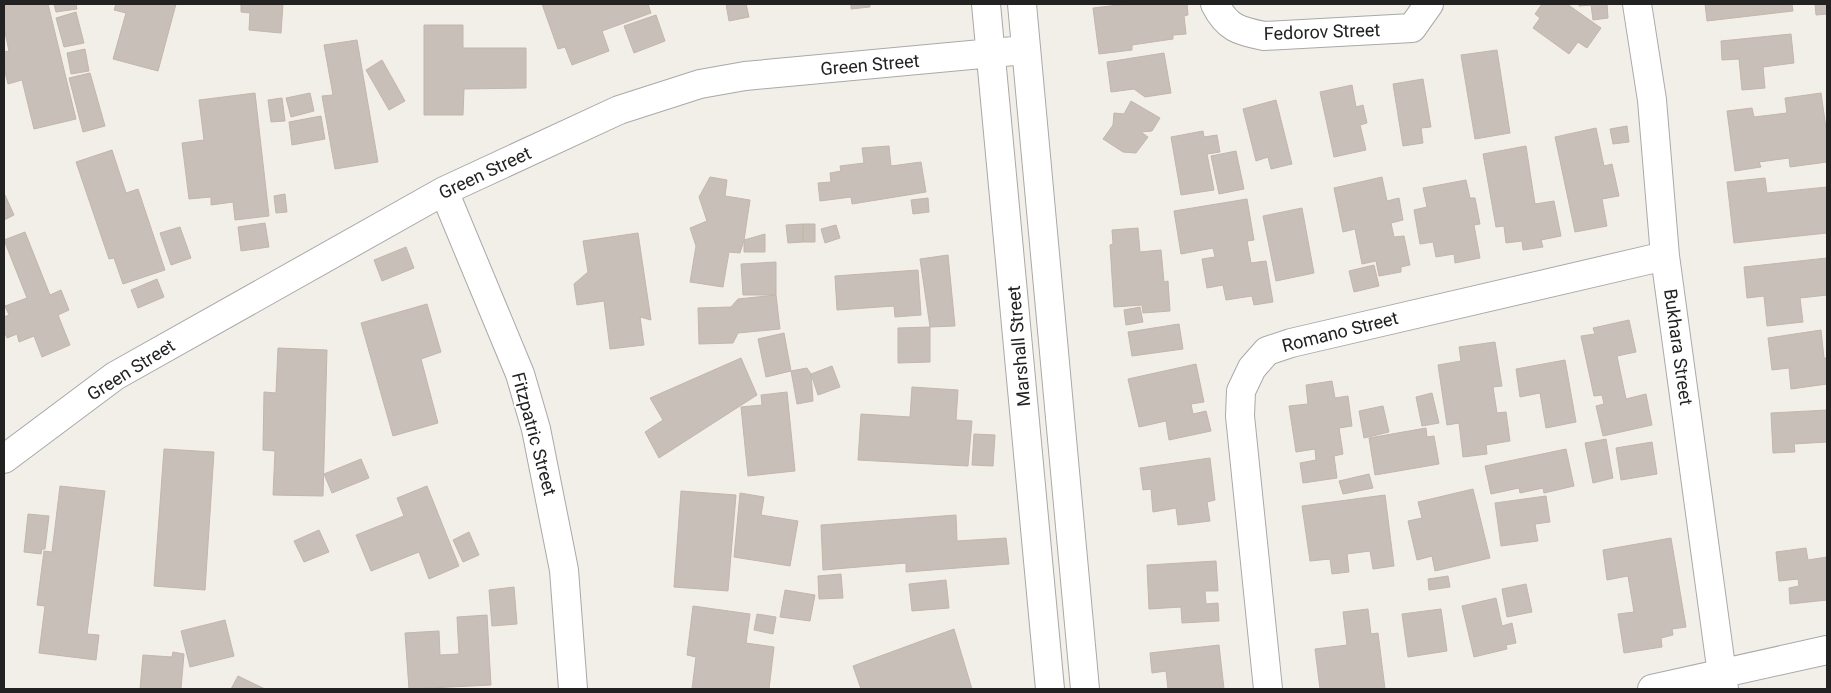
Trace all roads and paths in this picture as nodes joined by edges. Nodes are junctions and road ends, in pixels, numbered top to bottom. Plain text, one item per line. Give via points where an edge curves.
1 (986, 4) edge
2 (1022, 4) edge
3 (1214, 4) edge
4 (1429, 4) edge
5 (1637, 4) edge
6 (1026, 50) junction
7 (992, 54) junction
8 (444, 192) junction
9 (1665, 256) junction
10 (4, 459) edge
11 (1827, 650) edge
12 (1724, 682) edge
13 (573, 689) edge
14 (1050, 689) edge
15 (1085, 689) edge
16 (1268, 689) edge
17 (1652, 689) edge

1 - 7 street, Marshall Street
2 - 6 street, Marshall Street
3 - 4 street, Fedorov Street via 1223,19 1242,32 1264,36 1412,28
5 - 9 street, Bukhara Street via 1652,100
6 - 7 street, Green Street
6 - 15 street, Marshall Street
7 - 8 street, Green Street via 745,76 700,84 619,110
7 - 14 street, Marshall Street
8 - 10 street, Green Street via 115,376
8 - 13 street, Fitzpatric Street via 520,374 536,429 564,570
9 - 12 street, Bukhara Street
9 - 16 street, Romano Street via 1267,351 1252,368 1241,391 1240,416
11 - 12 street
12 - 17 street

